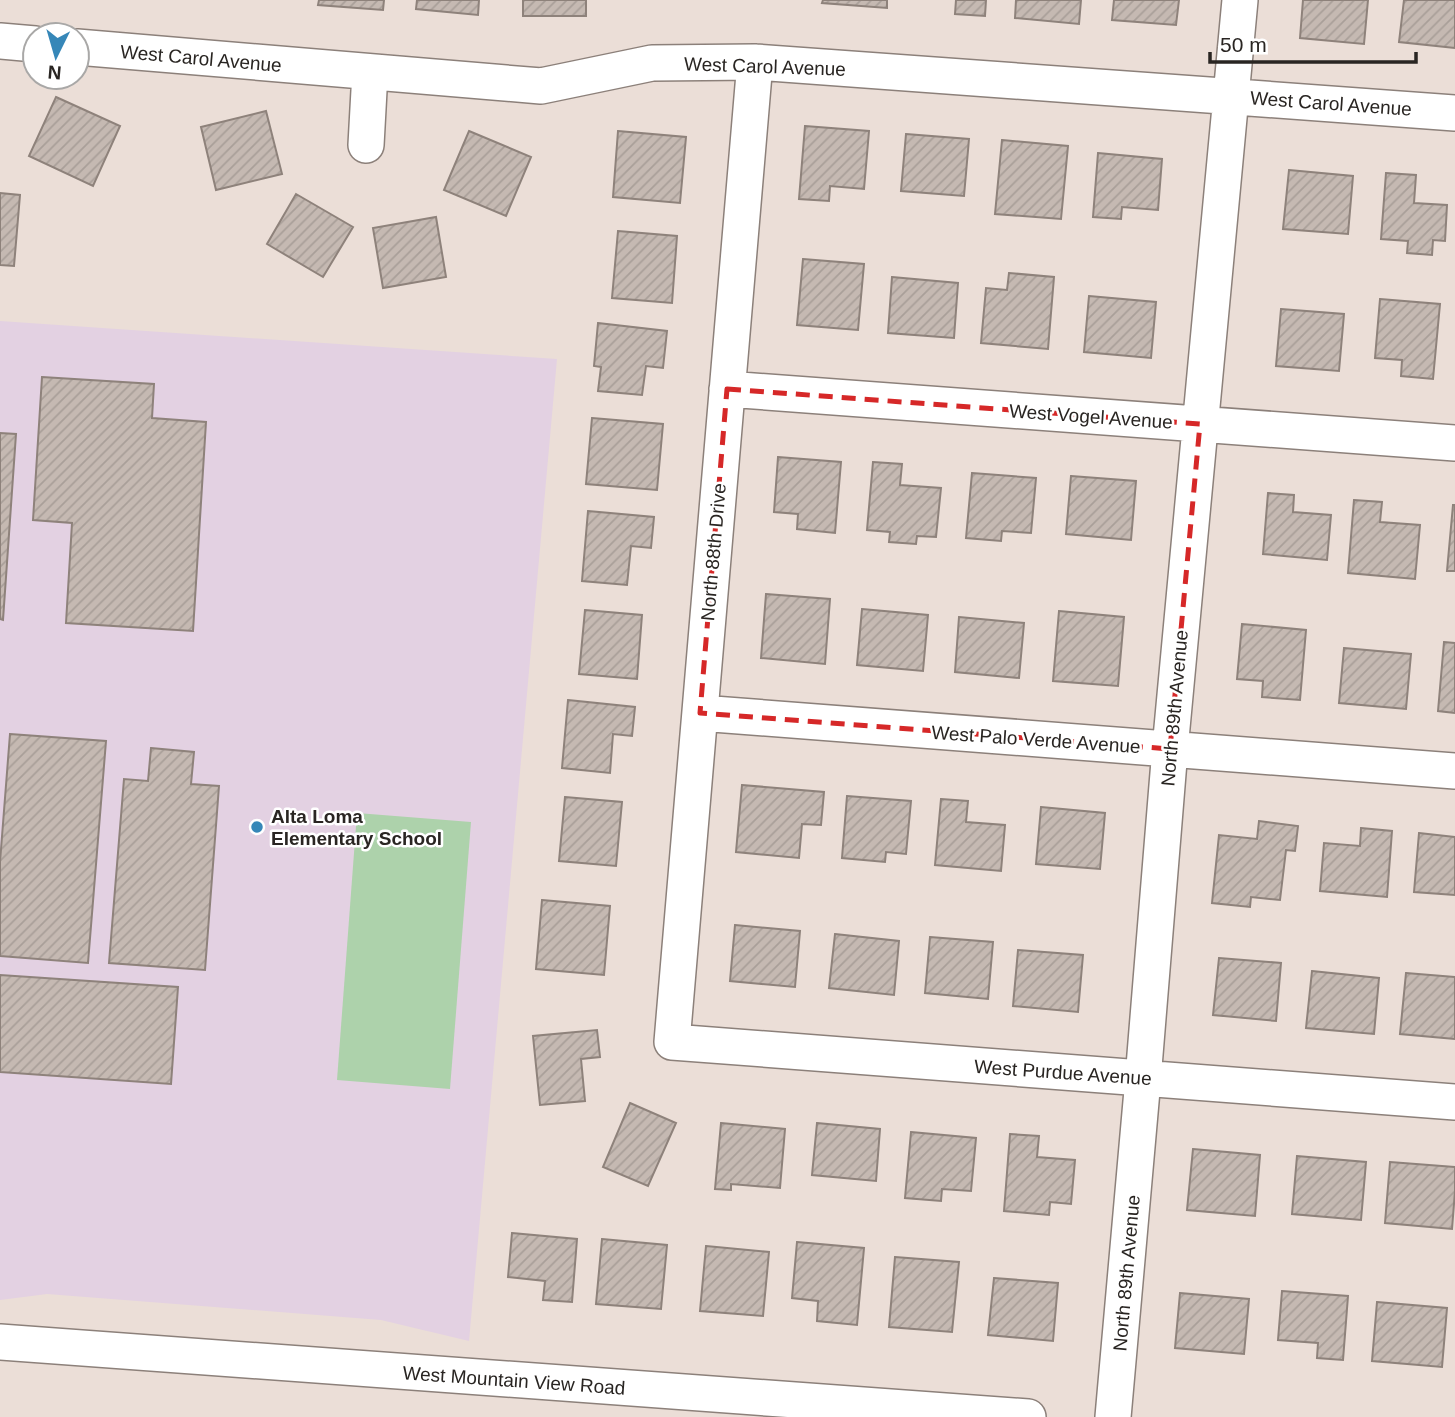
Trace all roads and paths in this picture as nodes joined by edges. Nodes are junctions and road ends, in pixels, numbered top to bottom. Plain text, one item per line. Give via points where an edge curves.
1 (1240, 0) edge
2 (0, 41) edge
3 (21, 43) edge
4 (91, 48) edge
5 (755, 62) junction
6 (370, 72) junction
7 (1232, 96) junction
8 (1455, 113) edge
9 (366, 145) dead end
10 (727, 389) junction
11 (1199, 424) junction
12 (1455, 443) edge
13 (700, 713) junction
14 (1170, 749) junction
15 (1455, 771) edge
16 (672, 1042) joint
17 (1143, 1079) junction
18 (1455, 1102) edge
19 (0, 1342) edge
20 (1028, 1417) edge
21 (1113, 1417) edge

1 - 7 street, North 89th Avenue
2 - 3 street
4 - 6 street, West Carol Avenue
5 - 6 street, West Carol Avenue via 652,63 541,86
5 - 7 street, West Carol Avenue
5 - 10 street, North 88th Drive
6 - 9 street
7 - 8 street, West Carol Avenue
7 - 11 street, North 89th Avenue
10 - 11 street, West Vogel Avenue
10 - 13 street, North 88th Drive
11 - 12 street, West Vogel Avenue
11 - 14 street, North 89th Avenue
13 - 14 street, West Palo Verde Avenue
13 - 16 street, North 88th Drive
14 - 15 street, West Palo Verde Avenue
14 - 17 street, North 89th Avenue
16 - 17 street, West Purdue Avenue
17 - 18 street, West Purdue Avenue
17 - 21 street, North 89th Avenue
19 - 20 street, West Mountain View Road

